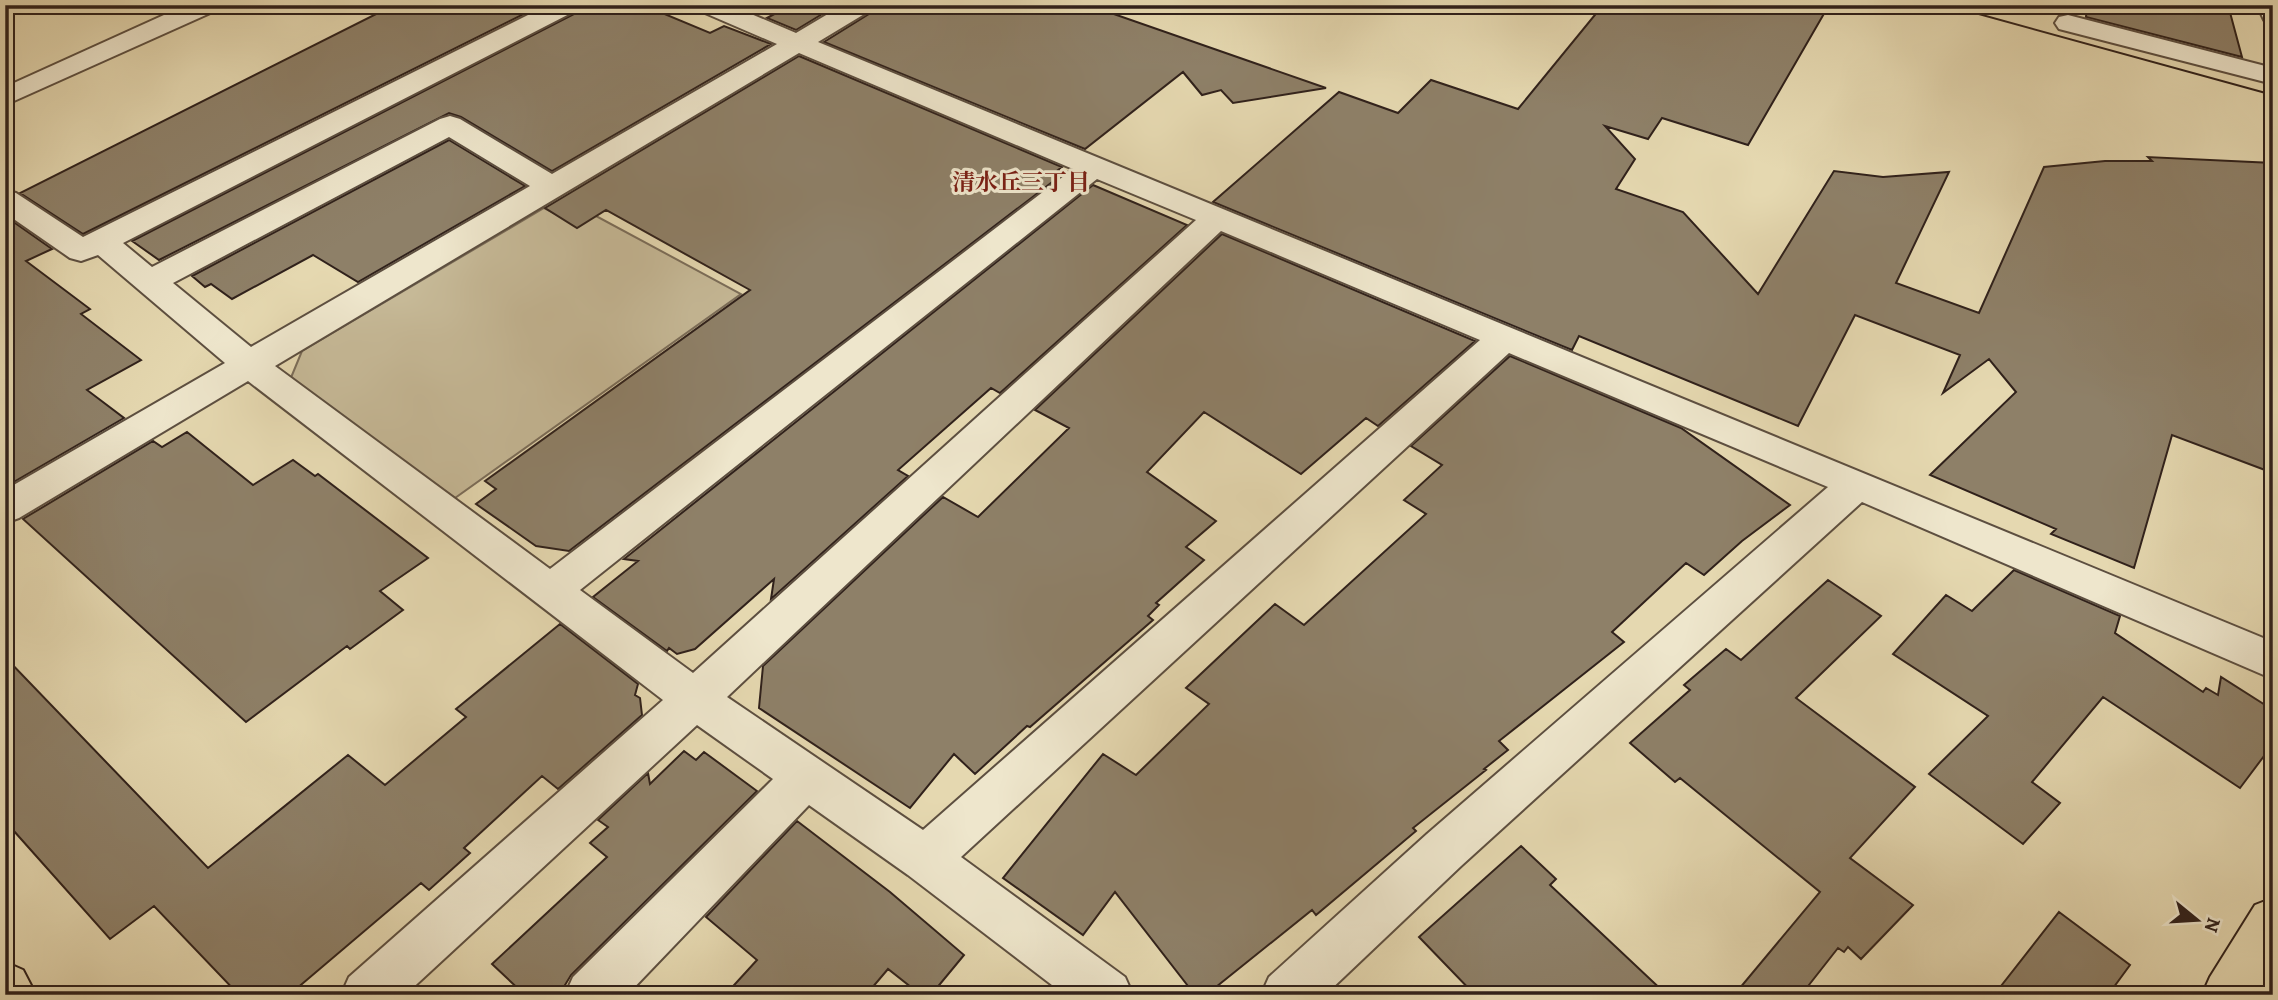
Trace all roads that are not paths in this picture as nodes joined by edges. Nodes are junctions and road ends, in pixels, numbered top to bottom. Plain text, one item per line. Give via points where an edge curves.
1 (208, 5) edge
2 (568, 5) edge
3 (707, 5) edge
4 (862, 5) edge
5 (2270, 5) edge
6 (2273, 15) edge
7 (2068, 23) dead end
8 (800, 43) junction
9 (2273, 76) edge
10 (5, 97) edge
11 (1094, 167) junction
12 (551, 186) junction
13 (5, 199) edge
14 (1217, 218) junction
15 (101, 241) junction
16 (150, 281) junction
17 (1504, 338) junction
18 (249, 364) junction
19 (1857, 484) junction
20 (5, 508) edge
21 (550, 591) junction
22 (2273, 661) edge
23 (695, 699) junction
24 (806, 777) junction
25 (925, 859) junction
26 (2273, 922) edge
27 (5, 988) edge
28 (10, 995) edge
29 (367, 995) edge
30 (591, 995) edge
31 (1107, 995) edge
32 (1287, 995) edge
33 (2228, 995) edge

1 - 10 street
2 - 15 street
3 - 8 street
4 - 8 street
5 - 6 street
7 - 9 street
8 - 11 street
8 - 12 street
11 - 14 street
11 - 21 street
12 - 16 street via 450,125
12 - 18 street
13 - 15 street via 82,251
14 - 17 street
14 - 23 street
15 - 16 street
16 - 18 street
17 - 19 street
17 - 25 street
18 - 20 street
18 - 21 street
19 - 22 street
19 - 32 street
21 - 23 street
23 - 24 street
23 - 29 street
24 - 25 street
24 - 30 street
25 - 31 street
26 - 33 main road
27 - 28 main road

